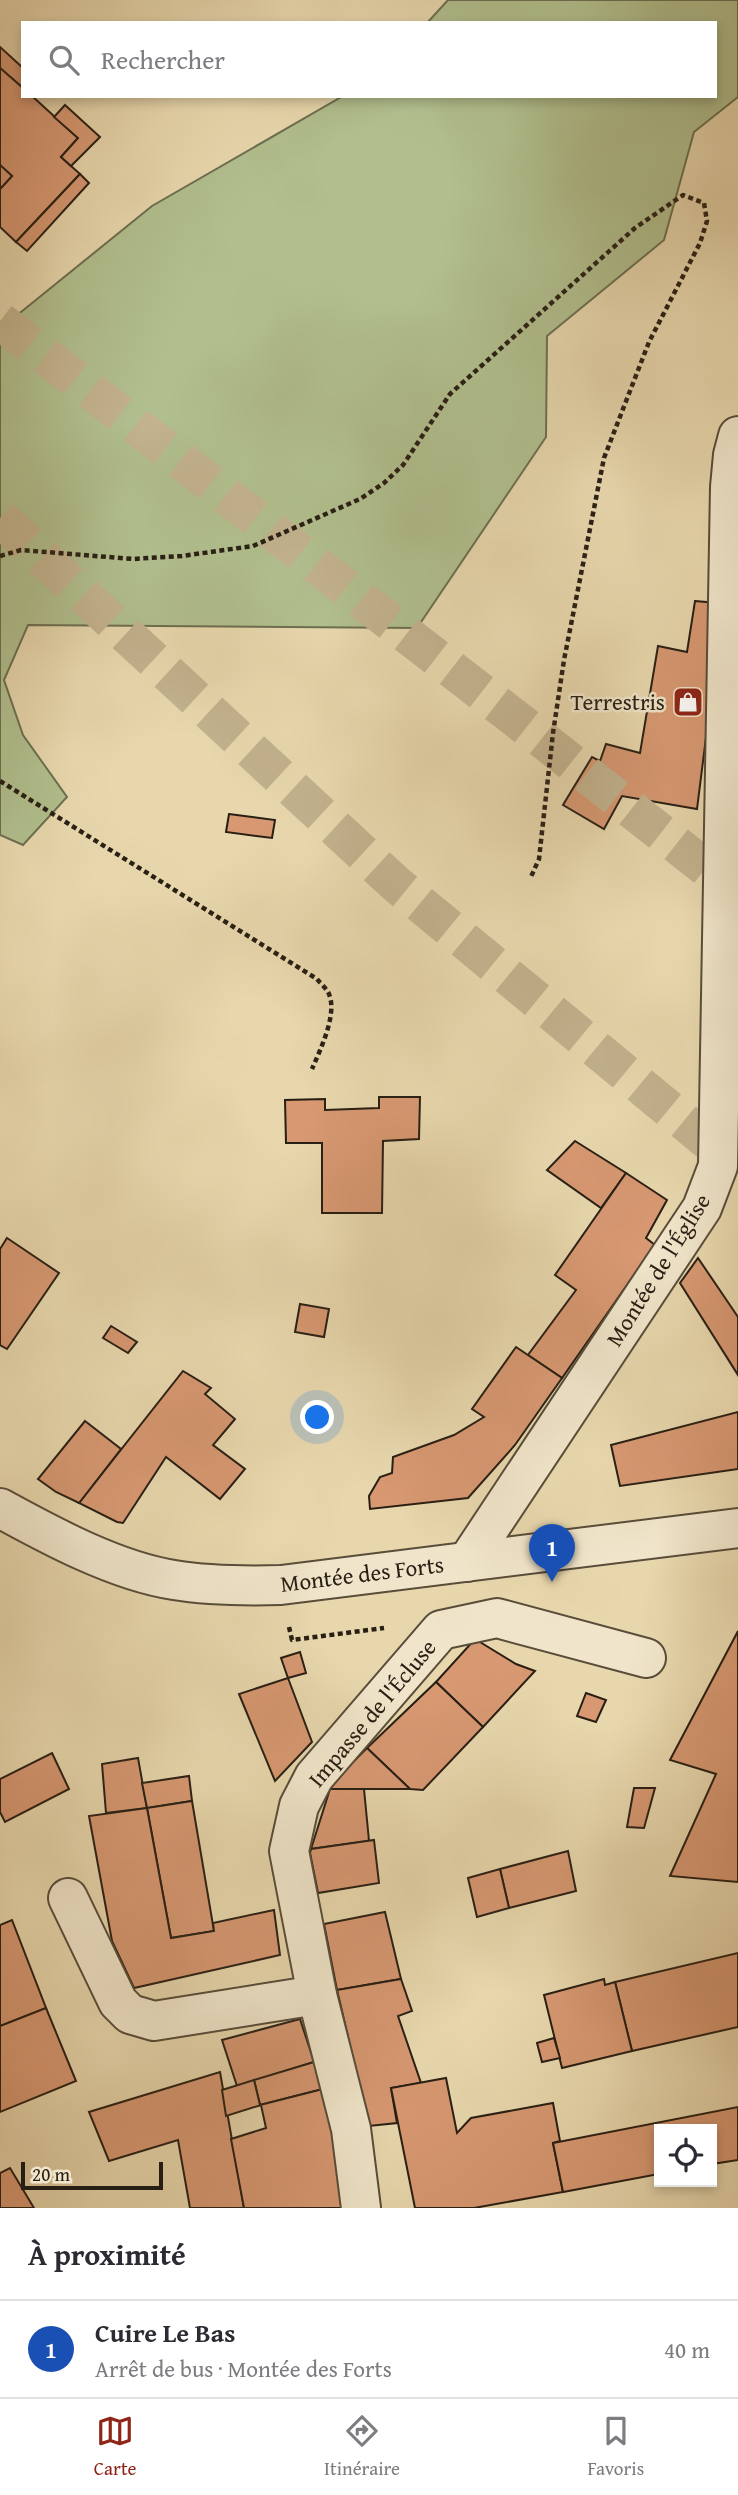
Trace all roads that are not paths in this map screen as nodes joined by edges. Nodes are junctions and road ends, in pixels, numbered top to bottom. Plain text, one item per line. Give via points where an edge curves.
1 (738, 436) edge
2 (0, 1508) edge
3 (738, 1528) edge
4 (467, 1562) junction
5 (646, 1658) dead end
6 (68, 1898) dead end
7 (317, 1995) junction
8 (361, 2208) edge

1 - 4 street, Montée de l'Église via 730,487 718,1166 702,1208
2 - 4 street, Montée des Forts via 113,1563 172,1580 281,1585
3 - 4 street, Montée des Forts
5 - 7 street, Impasse de l'Écluse via 496,1618 441,1630 314,1777 299,1806 289,1851
6 - 7 street via 118,2003 130,2014 154,2021
7 - 8 street, Impasse de l'Écluse via 351,2129

